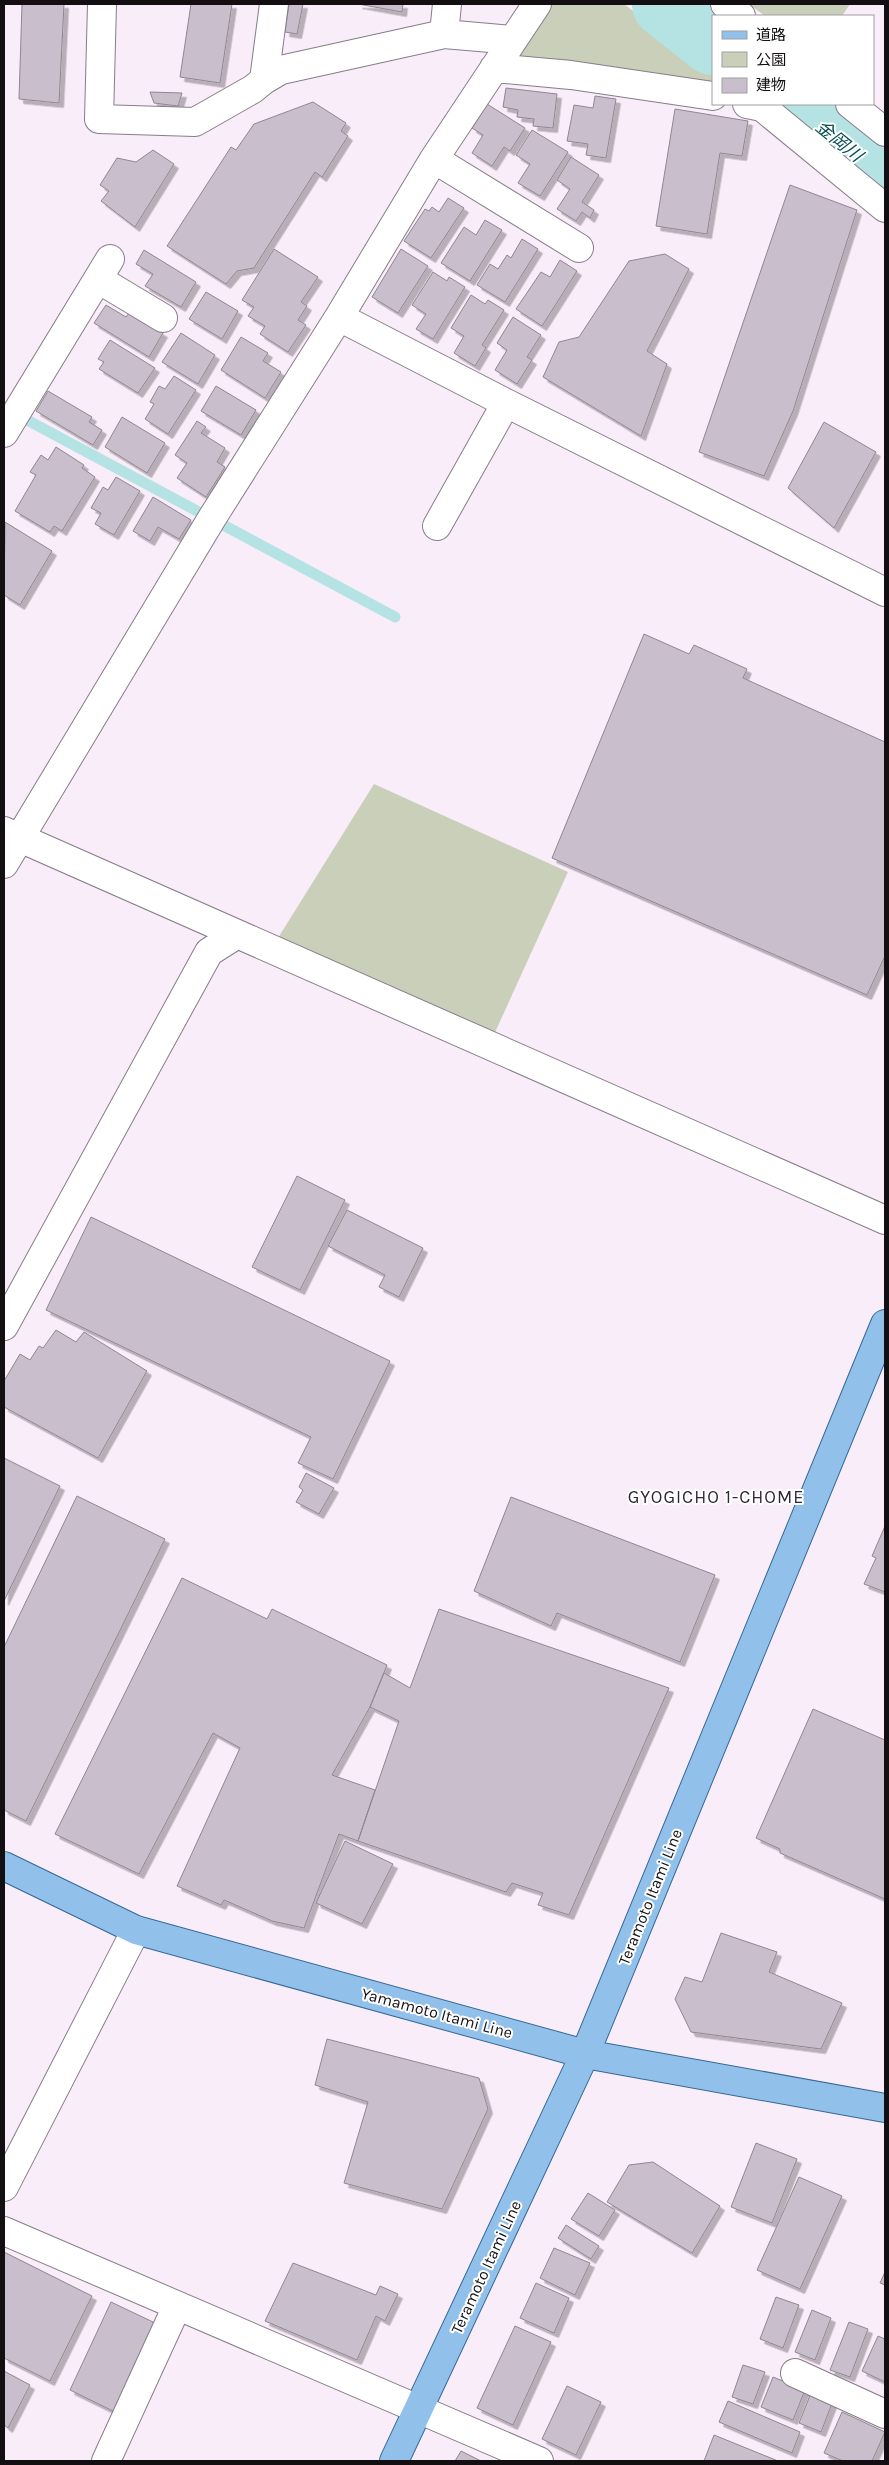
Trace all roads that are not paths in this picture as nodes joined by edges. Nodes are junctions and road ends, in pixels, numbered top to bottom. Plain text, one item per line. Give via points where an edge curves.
1 (102, 4) edge
2 (274, 4) edge
3 (448, 4) edge
4 (537, 4) edge
5 (725, 4) edge
6 (740, 15) edge
7 (444, 34) junction
8 (513, 40) junction
9 (494, 68) junction
10 (264, 80) junction
11 (712, 96) edge
12 (758, 105) edge
13 (851, 105) edge
14 (885, 132) edge
15 (434, 158) junction
16 (885, 208) edge
17 (579, 248) dead end
18 (339, 317) junction
19 (162, 318) dead end
20 (506, 403) junction
21 (4, 433) edge
22 (437, 526) dead end
23 (885, 592) edge
24 (11, 835) edge
25 (4, 864) edge
26 (236, 935) junction
27 (885, 1220) edge
28 (885, 1324) edge
29 (4, 1326) edge
30 (4, 1866) edge
31 (136, 1930) junction
32 (585, 2054) junction
33 (885, 2108) edge
34 (4, 2187) edge
35 (4, 2232) edge
36 (177, 2306) junction
37 (795, 2373) dead end
38 (420, 2410) junction
39 (885, 2414) edge
40 (106, 2461) edge
41 (394, 2461) edge
42 (539, 2461) edge

1 - 10 street via 99,119 195,122
2 - 10 street
3 - 7 street
4 - 8 street
5 - 6 street
7 - 8 street
7 - 10 street via 281,70
8 - 9 street
9 - 11 street via 571,75
9 - 15 street
12 - 16 street
13 - 14 street
15 - 17 street
15 - 18 street
18 - 20 street
18 - 24 street
19 - 21 street via 104,269
20 - 22 street
20 - 23 street
24 - 25 street
24 - 26 street
26 - 27 street
26 - 29 street via 209,952
28 - 32 main road, Teramoto Itami Line
30 - 31 main road, Yamamoto Itami Line
31 - 32 main road, Yamamoto Itami Line
31 - 34 street
32 - 33 main road, Yamamoto Itami Line
32 - 38 main road, Teramoto Itami Line
35 - 36 street
36 - 38 street
36 - 40 street
37 - 39 street
38 - 41 main road, Teramoto Itami Line
38 - 42 street

